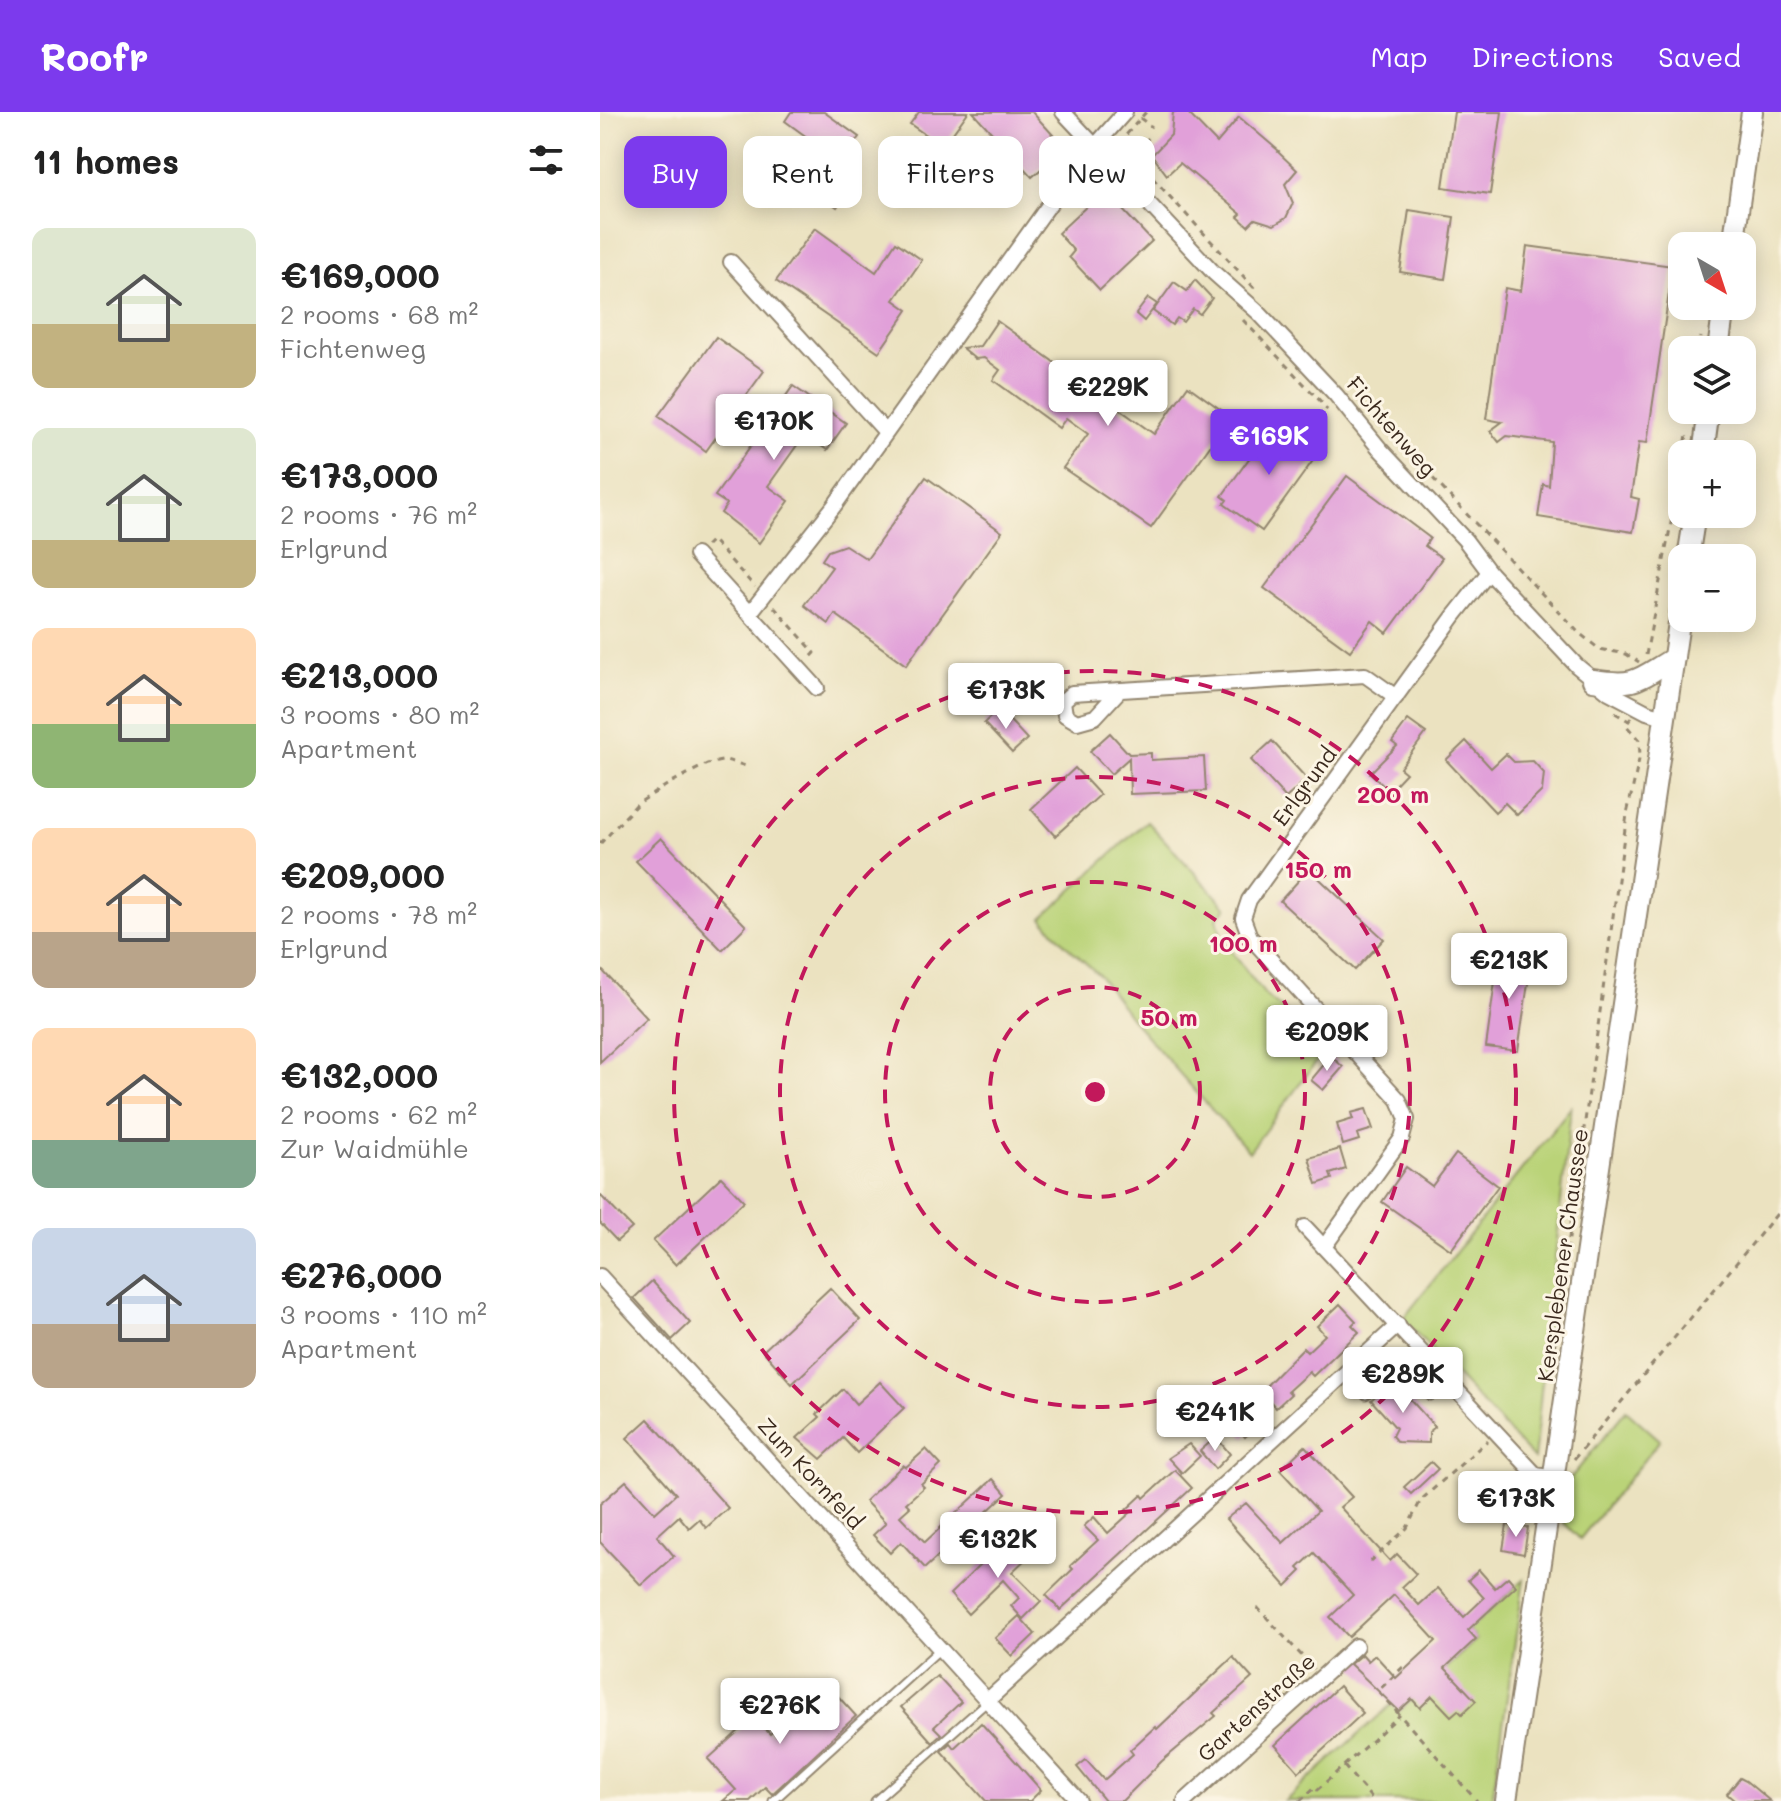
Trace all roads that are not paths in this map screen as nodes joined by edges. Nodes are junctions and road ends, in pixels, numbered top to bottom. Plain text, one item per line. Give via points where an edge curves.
1 (1063, 112) edge
2 (1125, 112) edge
3 (1752, 112) edge
4 (1085, 136) edge
5 (1104, 136) edge
6 (1047, 208) edge
7 (1153, 208) edge
8 (1735, 232) edge
9 (731, 262) dead end
10 (886, 432) junction
11 (696, 555) dead end
12 (1489, 572) junction
13 (750, 613) junction
14 (1678, 632) edge
15 (1674, 658) junction
16 (1593, 680) junction
17 (817, 688) dead end
18 (1119, 691) dead end
19 (1396, 697) junction
20 (1665, 717) junction
21 (1305, 1227) dead end
22 (1324, 1247) junction
23 (600, 1276) edge
24 (1398, 1325) junction
25 (1436, 1367) junction
26 (1418, 1383) junction
27 (1366, 1395) dead end
28 (1430, 1396) dead end
29 (1554, 1478) junction
30 (1356, 1646) dead end
31 (941, 1648) junction
32 (988, 1700) junction
33 (773, 1801) edge
34 (875, 1801) edge
35 (1079, 1801) edge
36 (1185, 1801) edge
37 (1506, 1801) edge

1 - 4 street, Fichtenweg
2 - 5 street
3 - 8 main road
6 - 10 street
7 - 12 street, Fichtenweg via 1336,395
9 - 10 street
10 - 13 street
11 - 13 street
12 - 16 street, Fichtenweg
12 - 19 street, Erlgrund
13 - 17 street
14 - 15 main road, Kersplebener Chaussee
15 - 16 main road via 1634,681
15 - 20 main road, Kersplebener Chaussee
16 - 20 street, Fichtenweg via 1638,708
18 - 19 street via 1365,675
19 - 22 street, Erlgrund via 1249,900 1243,918 1250,937 1399,1100 1407,1119 1402,1138
20 - 29 main road, Kersplebener Chaussee
21 - 22 street
22 - 24 street
23 - 31 street, Zum Kornfeld
24 - 25 street
24 - 32 street
25 - 26 lane
25 - 29 street via 1536,1475
26 - 27 lane via 1401,1364
26 - 28 lane
29 - 37 main road, Kersplebener Chaussee
30 - 36 street, Gartenstraße
31 - 32 street, Zum Kornfeld
31 - 33 lane
32 - 34 lane
32 - 35 street, Zum Kornfeld

